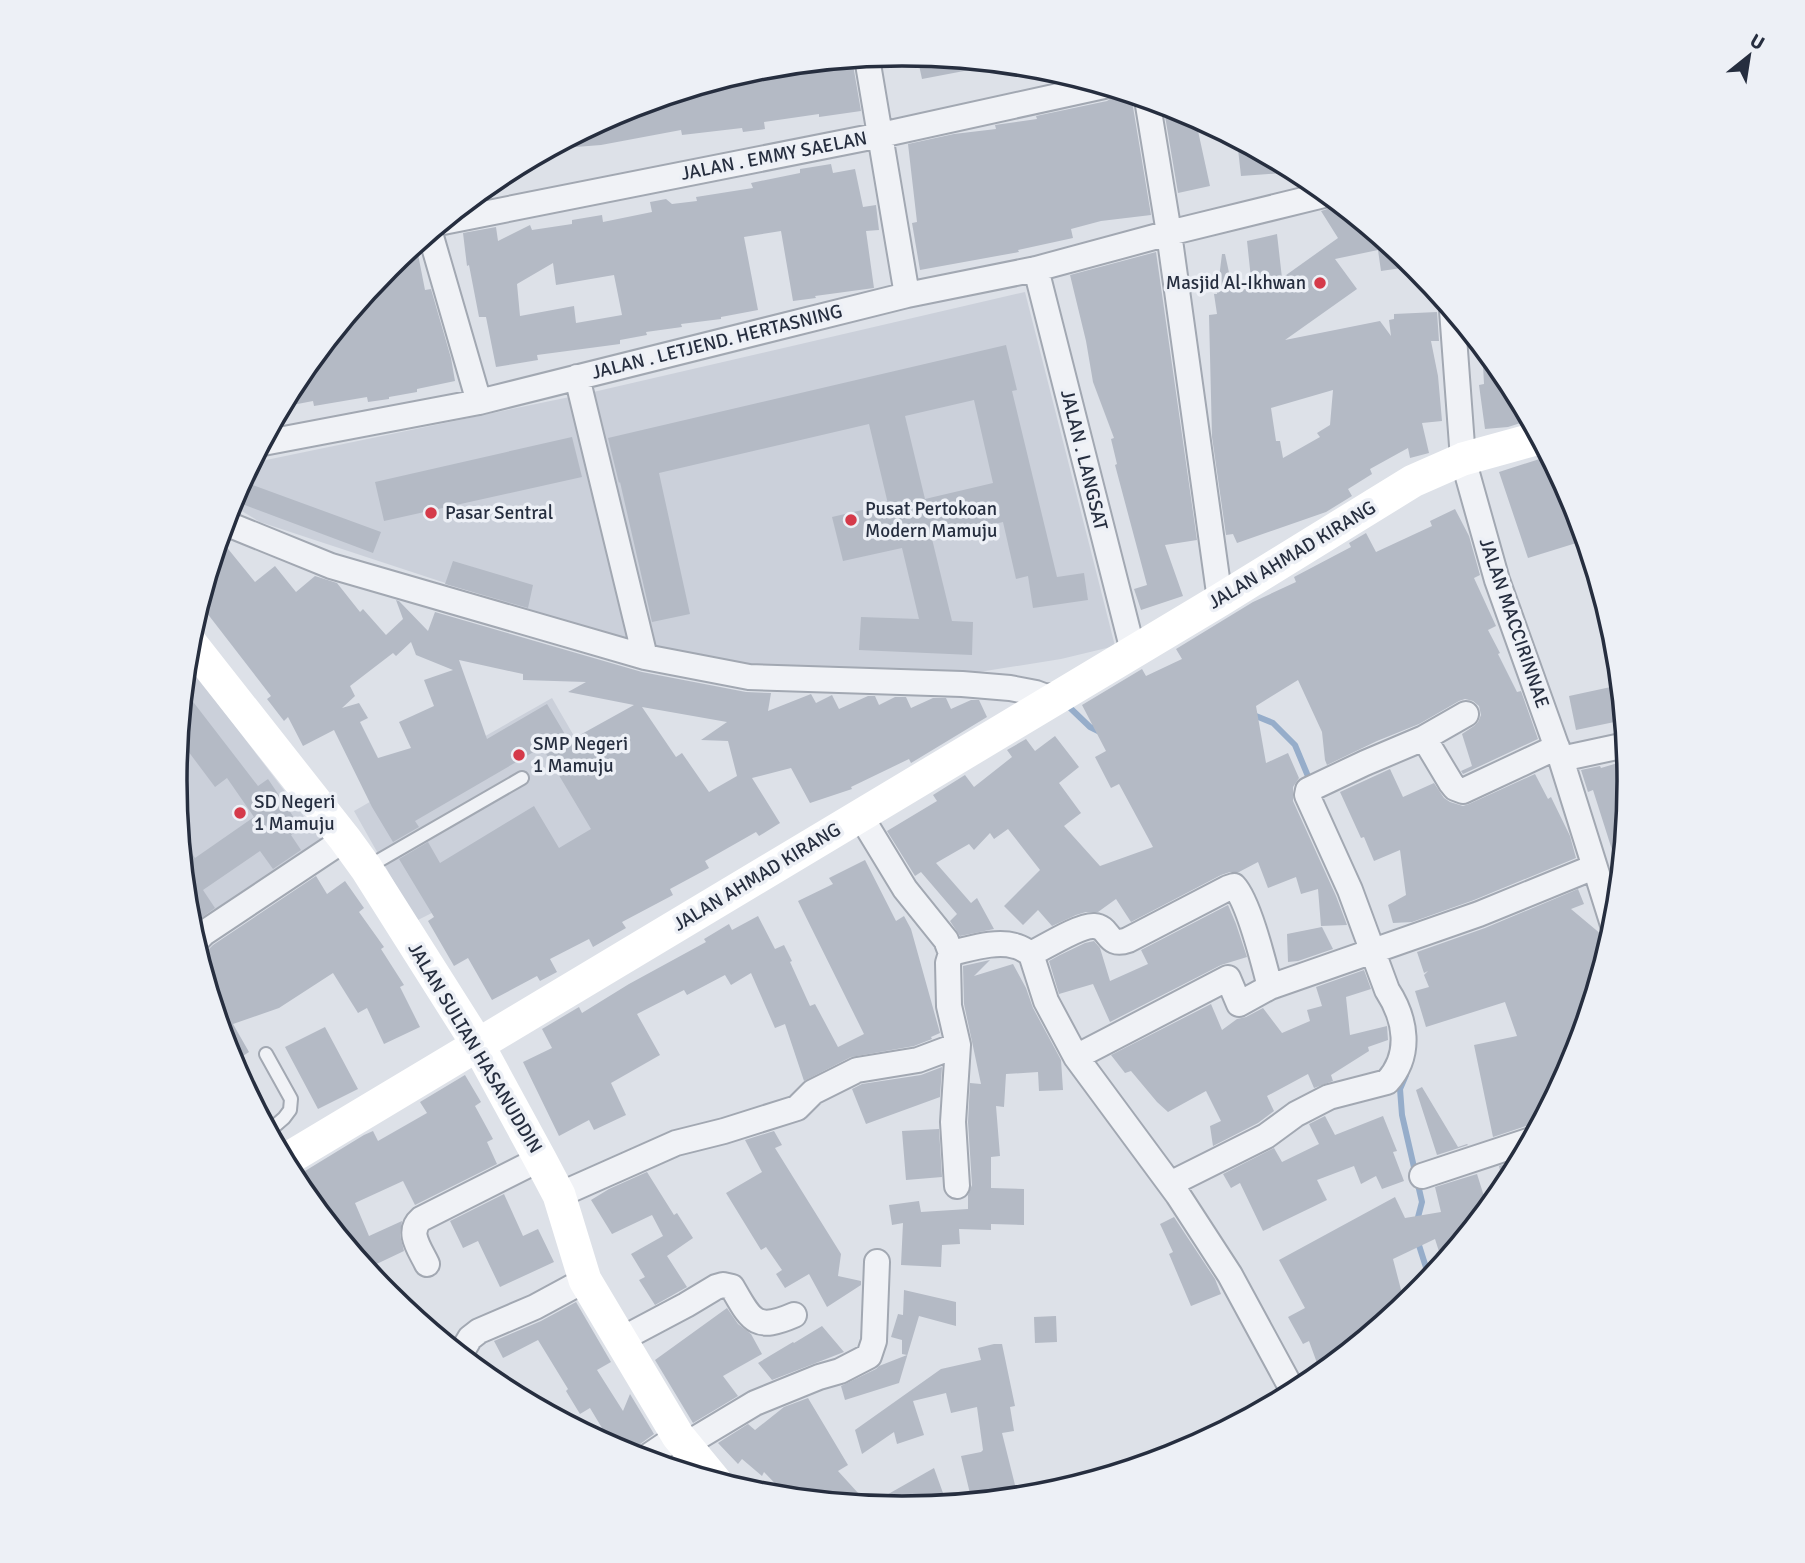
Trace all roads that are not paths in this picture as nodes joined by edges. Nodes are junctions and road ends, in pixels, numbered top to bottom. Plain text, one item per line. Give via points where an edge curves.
1 (869, 67) edge
2 (1085, 90) edge
3 (1149, 111) edge
4 (881, 135) junction
5 (1315, 197) edge
6 (462, 218) edge
7 (1169, 233) junction
8 (433, 243) edge
9 (1036, 269) junction
10 (907, 295) junction
11 (1453, 326) edge
12 (577, 377) junction
13 (479, 401) junction
14 (1531, 440) edge
15 (274, 441) edge
16 (1463, 459) junction
17 (235, 527) edge
18 (1220, 600) junction
19 (1133, 651) junction
20 (199, 654) edge
21 (645, 657) junction
22 (1057, 697) junction
23 (1466, 714) dead end
24 (1424, 738) junction
25 (1616, 746) edge
26 (1559, 753) junction
27 (522, 779) dead end
28 (860, 815) junction
29 (345, 839) junction
30 (1594, 867) junction
31 (366, 868) junction
32 (1606, 905) edge
33 (204, 933) edge
34 (1383, 949) junction
35 (951, 953) junction
36 (1031, 954) junction
37 (1270, 987) junction
38 (478, 1045) junction
39 (958, 1045) junction
40 (266, 1054) dead end
41 (1076, 1057) junction
42 (276, 1125) edge
43 (1519, 1144) edge
44 (293, 1155) edge
45 (540, 1159) junction
46 (1422, 1175) dead end
47 (1170, 1184) junction
48 (957, 1186) dead end
49 (559, 1195) junction
50 (877, 1262) dead end
51 (427, 1264) dead end
52 (585, 1280) junction
53 (794, 1315) dead end
54 (620, 1340) junction
55 (464, 1347) edge
56 (1289, 1383) edge
57 (682, 1441) junction
58 (658, 1453) edge
59 (705, 1468) edge

1 - 4 street
2 - 4 street, JALAN . EMMY SAELAN
3 - 7 street
4 - 6 street, JALAN . EMMY SAELAN
4 - 10 street
5 - 7 street, JALAN . LETJEND. HERTASNING
7 - 9 street, JALAN . LETJEND. HERTASNING
7 - 18 street
8 - 13 street
9 - 10 street, JALAN . LETJEND. HERTASNING
9 - 19 street, JALAN . LANGSAT
10 - 12 street, JALAN . LETJEND. HERTASNING
11 - 16 street, JALAN MACCIRINNAE
12 - 13 street, JALAN . LETJEND. HERTASNING
12 - 21 street
13 - 15 street, JALAN . LETJEND. HERTASNING
14 - 16 main road, JALAN AHMAD KIRANG
16 - 18 main road, JALAN AHMAD KIRANG via 1413,481
16 - 26 street, JALAN MACCIRINNAE via 1497,580
17 - 21 street via 331,566
18 - 19 main road, JALAN AHMAD KIRANG
19 - 22 main road, JALAN AHMAD KIRANG
20 - 29 main road, JALAN SULTAN HASANUDDIN
21 - 22 street via 749,677 962,684
22 - 28 main road, JALAN AHMAD KIRANG
23 - 24 street
24 - 26 street via 1451,783 1463,791
24 - 34 street via 1307,792
25 - 26 street
26 - 30 street, JALAN MACCIRINNAE
27 - 31 lane
28 - 35 street
28 - 38 main road, JALAN AHMAD KIRANG
29 - 31 main road, JALAN SULTAN HASANUDDIN
29 - 33 street
30 - 32 street, JALAN MACCIRINNAE
30 - 34 street
31 - 38 main road, JALAN SULTAN HASANUDDIN
34 - 37 street
34 - 47 street via 1387,990 1395,1000 1405,1037 1403,1054 1387,1082 1329,1097 1266,1136
35 - 36 street via 1007,944
35 - 39 street via 949,1006
36 - 37 street via 1093,926 1117,943 1128,940 1234,886
36 - 41 street via 1046,1000
37 - 41 street via 1239,1004 1228,978
38 - 44 main road, JALAN AHMAD KIRANG
38 - 45 main road, JALAN SULTAN HASANUDDIN
39 - 48 street via 953,1122
39 - 49 street via 918,1060 857,1070 813,1092 797,1108 676,1143
40 - 42 lane via 291,1098 290,1110
41 - 47 street
43 - 46 street
45 - 49 main road, JALAN SULTAN HASANUDDIN
45 - 51 street via 415,1224 414,1237
47 - 56 street via 1230,1275
49 - 52 main road, JALAN SULTAN HASANUDDIN
50 - 57 street via 874,1341 869,1356 755,1403
52 - 54 main road, JALAN SULTAN HASANUDDIN
52 - 55 street via 479,1331
53 - 54 street via 775,1323 752,1318 732,1287 723,1285
54 - 57 main road, JALAN SULTAN HASANUDDIN
57 - 58 street
57 - 59 main road, JALAN SULTAN HASANUDDIN

